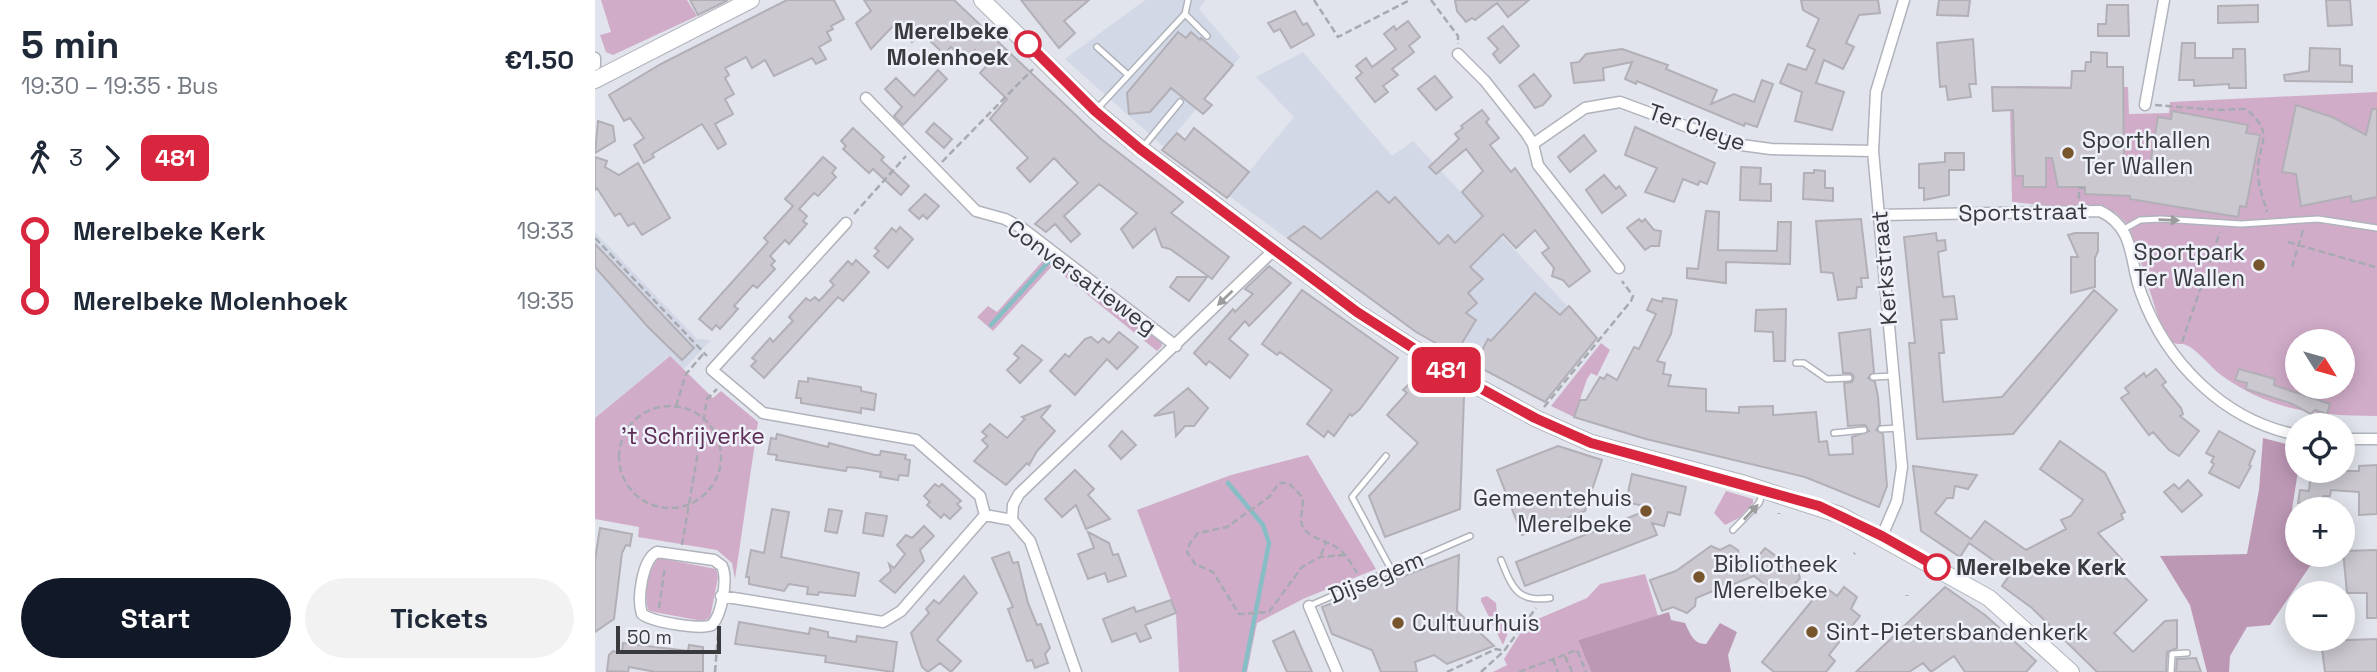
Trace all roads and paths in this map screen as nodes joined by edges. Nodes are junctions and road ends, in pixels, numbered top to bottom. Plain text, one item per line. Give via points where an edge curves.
1 (751, 0) edge
2 (982, 0) edge
3 (1188, 0) edge
4 (1314, 0) edge
5 (1410, 0) edge
6 (1431, 0) edge
7 (1904, 0) edge
8 (2164, 0) edge
9 (1185, 14) junction
10 (1207, 36) dead end
11 (1097, 47) dead end
12 (1458, 54) joint
13 (595, 58) edge
14 (1042, 59) junction
15 (595, 65) edge
16 (1127, 74) junction
17 (595, 80) edge
18 (866, 98) dead end
19 (1180, 102) dead end
20 (2145, 105) joint
21 (1095, 111) junction
22 (1533, 144) junction
23 (913, 148) junction
24 (1140, 149) junction
25 (1873, 151) junction
26 (935, 169) junction
27 (2085, 188) dead end
28 (2079, 192) dead end
29 (1880, 215) junction
30 (2306, 220) junction
31 (846, 222) joint
32 (2220, 222) junction
33 (2270, 222) junction
34 (2377, 228) edge
35 (2125, 229) junction
36 (595, 238) edge
37 (2288, 242) dead end
38 (2298, 245) junction
39 (1274, 250) junction
40 (2292, 267) dead end
41 (2375, 267) dead end
42 (1619, 268) joint
43 (2164, 342) junction
44 (1176, 346) junction
45 (704, 353) junction
46 (1796, 363) dead end
47 (717, 366) junction
48 (1894, 376) junction
49 (1873, 377) dead end
50 (1850, 378) dead end
51 (724, 381) junction
52 (675, 406) junction
53 (1535, 418) junction
54 (705, 421) junction
55 (1899, 428) junction
56 (1881, 429) dead end
57 (1864, 430) dead end
58 (2285, 432) edge
59 (1834, 433) dead end
60 (2355, 439) edge
61 (2377, 439) edge
62 (1386, 456) dead end
63 (1764, 490) junction
64 (689, 504) junction
65 (985, 515) junction
66 (1012, 520) junction
67 (1733, 530) dead end
68 (1470, 536) dead end
69 (1882, 536) junction
70 (1326, 542) junction
71 (667, 552) junction
72 (681, 555) junction
73 (1345, 555) junction
74 (1320, 557) junction
75 (1501, 560) dead end
76 (1392, 571) junction
77 (1362, 584) junction
78 (721, 596) junction
79 (1550, 598) joint
80 (1309, 606) joint
81 (657, 620) junction
82 (712, 625) junction
83 (1504, 651) junction
84 (2187, 653) dead end
85 (1565, 654) junction
86 (1553, 659) junction
87 (1540, 664) junction
88 (1528, 670) edge
89 (715, 672) edge
90 (1076, 672) edge
91 (1337, 672) edge
92 (1447, 672) edge
93 (1481, 672) edge
94 (1519, 672) edge
95 (1544, 672) edge
96 (1558, 672) edge
97 (1572, 672) edge
98 (1586, 672) edge
99 (2071, 672) edge
100 (2171, 672) edge

1 - 17 main road
2 - 14 main road
3 - 9 lane
4 - 5 path via 1338,37
6 - 12 path via 1458,36
7 - 25 street, Kerkstraat via 1876,92
8 - 20 street
9 - 10 lane
9 - 16 lane
11 - 16 lane
12 - 22 street
13 - 15 street
14 - 21 main road
14 - 26 path
16 - 21 lane
18 - 23 street, Conversatieweg
19 - 24 lane
20 - 33 path via 2246,109 2259,120 2265,134 2258,174
21 - 24 main road
22 - 25 street, Ter Cleye via 1585,107 1619,102 1734,144
22 - 42 street via 1538,165
23 - 26 street, Conversatieweg
23 - 31 path
24 - 39 main road
25 - 29 street, Kerkstraat
26 - 44 street, Conversatieweg via 976,211 1022,228
27 - 28 path
29 - 35 street, Sportstraat via 2100,211
29 - 48 street, Kerkstraat
30 - 33 lane
30 - 34 lane
30 - 38 path
31 - 47 street
32 - 33 lane
35 -> 32 lane via 2140,220
32 - 43 path via 2182,342
35 - 43 street via 2141,292
36 - 45 path
37 - 38 path
38 - 40 path
38 - 41 path
39 -> 44 street
39 - 53 main road via 1357,312 1449,371
42 - 53 path via 1633,296 1631,301
43 - 58 street via 2181,366 2235,411
44 - 66 street via 1019,494
45 - 47 path
45 - 52 path via 686,374
46 - 50 lane via 1804,363 1827,379
47 - 51 street via 712,370
48 - 49 lane
48 - 55 street, Kerkstraat
51 - 54 path via 707,399
51 - 65 street via 750,404 778,417 916,440 980,496
52 - 54 path
52 - 64 path via 656,407 635,419 622,436 617,455 621,473 642,500 657,507
53 - 63 main road via 1591,443
54 - 64 path
54 - 64 path via 715,430 722,450 720,473 702,497
55 - 56 lane
55 - 69 street, Kerkstraat via 1902,467 1897,501
57 - 59 lane
60 - 61 street
62 - 76 lane via 1352,497
67 -> 63 lane via 1759,503
63 - 69 main road via 1819,506
64 - 72 path
65 - 66 street
65 - 78 street via 901,611 883,622
66 - 90 street via 1030,541
68 - 76 lane, Dijsegem
69 - 99 main road via 1989,598
70 - 73 path
70 - 74 path
70 - 74 path via 1303,526 1300,492 1289,483 1279,483 1269,497 1227,527 1198,533 1188,547 1192,561 1213,572 1238,614 1269,612 1298,572
71 - 72 street
71 - 81 path
71 - 81 street via 649,558 640,604 642,614
72 - 78 street via 714,560 722,566
73 - 74 path
73 - 77 path
75 - 79 lane via 1512,587 1532,599
76 - 77 lane, Dijsegem
77 - 80 lane, Dijsegem
78 - 82 street
79 - 83 path via 1527,617
80 - 91 street, Dijsegem
81 - 82 street via 702,628
82 - 89 path via 720,638
83 - 92 path via 1496,649
83 - 93 path
84 - 100 lane via 2172,654
85 - 86 path
85 - 97 path
85 - 98 path via 1577,650
86 - 87 path
86 - 96 path
87 - 88 path
87 - 95 path
88 - 94 path

